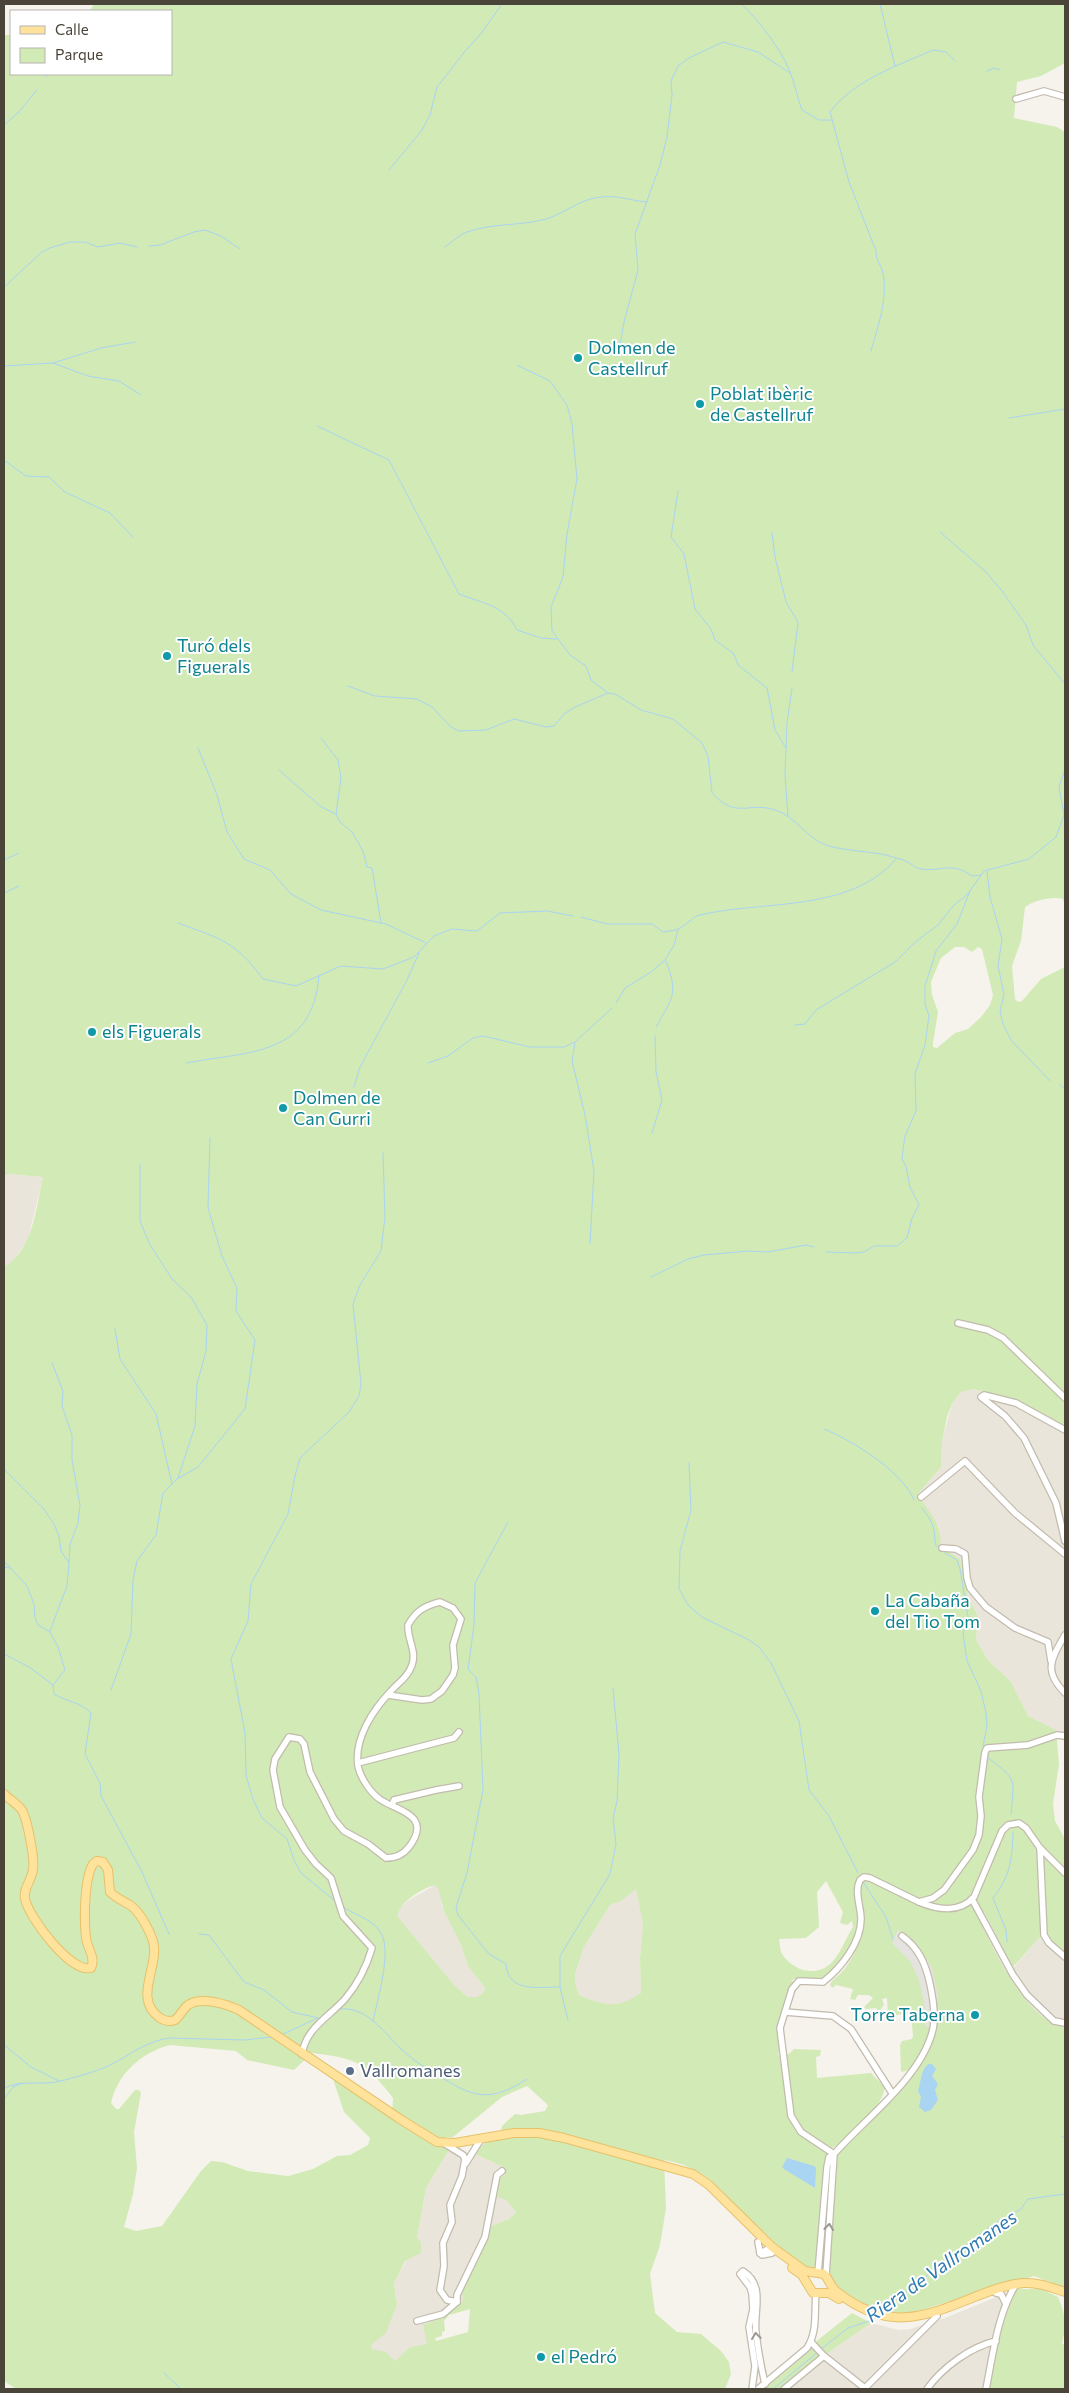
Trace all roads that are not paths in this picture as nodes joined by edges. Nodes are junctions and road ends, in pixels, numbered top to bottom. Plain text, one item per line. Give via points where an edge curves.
1 (1065, 97) edge
2 (1016, 99) dead end
3 (958, 1323) dead end
4 (1065, 1398) edge
5 (1065, 1430) edge
6 (921, 1498) dead end
7 (1065, 1541) edge
8 (942, 1548) dead end
9 (1065, 1554) edge
10 (1065, 1635) edge
11 (1052, 1661) junction
12 (1065, 1692) edge
13 (388, 1695) junction
14 (459, 1732) dead end
15 (1065, 1736) edge
16 (358, 1763) junction
17 (459, 1786) dead end
18 (4, 1794) edge
19 (392, 1805) junction
20 (1040, 1848) junction
21 (1065, 1873) edge
22 (972, 1900) junction
23 (920, 1902) junction
24 (902, 1936) dead end
25 (1065, 1957) edge
26 (785, 2012) junction
27 (1065, 2023) edge
28 (302, 2054) junction
29 (892, 2094) junction
30 (481, 2139) junction
31 (445, 2143) junction
32 (464, 2145) junction
33 (474, 2148) junction
34 (834, 2154) junction
35 (465, 2159) junction
36 (464, 2167) junction
37 (502, 2172) dead end
38 (715, 2191) junction
39 (767, 2251) junction
40 (821, 2276) junction
41 (807, 2282) junction
42 (1016, 2284) junction
43 (1065, 2292) edge
44 (819, 2293) junction
45 (996, 2293) junction
46 (457, 2302) junction
47 (1006, 2304) junction
48 (866, 2312) junction
49 (935, 2314) junction
50 (417, 2321) dead end
51 (996, 2341) junction
52 (811, 2342) junction
53 (824, 2356) junction
54 (763, 2374) junction
55 (773, 2376) junction
56 (753, 2382) junction
57 (761, 2386) edge
58 (752, 2389) edge
59 (784, 2389) edge
60 (866, 2389) edge
61 (926, 2389) edge
62 (986, 2389) edge

1 - 2 street via 1044,90
3 - 4 street via 988,1330 1003,1338
5 - 7 street via 1016,1403 981,1397 1005,1416 1024,1438 1056,1503
6 - 9 street via 965,1461 1015,1513
8 - 11 street via 956,1548 965,1554 970,1588 986,1607 1015,1628 1048,1642
10 - 11 street
11 - 12 street via 1050,1674
13 - 13 street via 422,1700 431,1699 442,1691 455,1668 453,1644 460,1619 453,1608 440,1602 420,1609 414,1615 408,1625 414,1652 412,1666
13 - 16 street via 368,1720
14 - 16 street via 454,1738
15 - 23 street via 1057,1735 1028,1745 987,1748 979,1797 979,1835 973,1850 944,1890
16 - 19 street via 371,1790
17 - 19 street via 394,1800
18 - 28 main road via 21,1809 25,1818 34,1868 24,1892 26,1901 50,1941 67,1957 85,1969 93,1965 85,1932 88,1879 93,1864 100,1861 108,1870 110,1892 136,1910 152,1941 147,1989 149,2003 156,2014 172,2022 197,2001 233,2007
19 - 28 street via 408,1812 414,1821 415,1831 404,1852 394,1858 386,1858 344,1831 334,1819 310,1772 300,1739 289,1737 275,1759 273,1770 280,1807 305,1850 331,1878 343,1916 372,1948 346,1998 317,2024 307,2037
20 - 21 street
20 - 22 street via 1026,1828 1018,1823 1008,1825
20 - 25 street via 1044,1935
22 - 23 street via 950,1909
22 - 27 street via 1013,1976 1027,1995 1054,2021
23 - 26 street via 870,1878 860,1880 859,1935 835,1972 823,1982 796,1983
24 - 29 street via 925,1964 933,1996 933,2032 914,2069
26 - 29 street via 833,2016 851,2029
26 - 34 street via 780,2028 780,2046 791,2116 801,2132
28 - 31 main road via 426,2136
29 - 34 street
30 - 32 main road
30 - 33 street
30 - 38 main road via 526,2132 564,2138 686,2171
31 - 32 main road
31 - 35 street
32 - 33 street via 469,2150
32 - 35 street
33 - 36 street
34 - 40 street
35 - 36 street
36 - 46 street via 450,2205 452,2222 443,2243 440,2290 447,2300
37 - 46 street via 497,2175 485,2237 457,2295
38 - 39 main road
38 - 39 main road
39 - 40 main road
39 - 41 main road
40 - 41 main road
40 - 44 main road
40 - 48 main road via 838,2293
41 - 44 main road via 810,2290
42 - 43 main road via 1031,2283
42 - 45 main road
42 - 47 street
42 - 49 main road
44 - 48 main road via 832,2294
44 - 52 street
45 - 47 street via 1001,2294
45 - 49 main road via 946,2313
46 - 50 street via 443,2314
47 - 51 street
48 - 49 main road via 900,2323
49 - 60 street
51 - 61 street via 958,2360
51 - 62 street
52 - 53 street
52 - 55 street
53 - 59 street
53 - 60 street
54 - 55 street
54 -> 56 street via 755,2331 758,2297 751,2279 743,2271 740,2274 750,2286 753,2301 749,2327 755,2358
54 - 57 street
55 - 57 street
56 - 57 street
56 - 58 street

